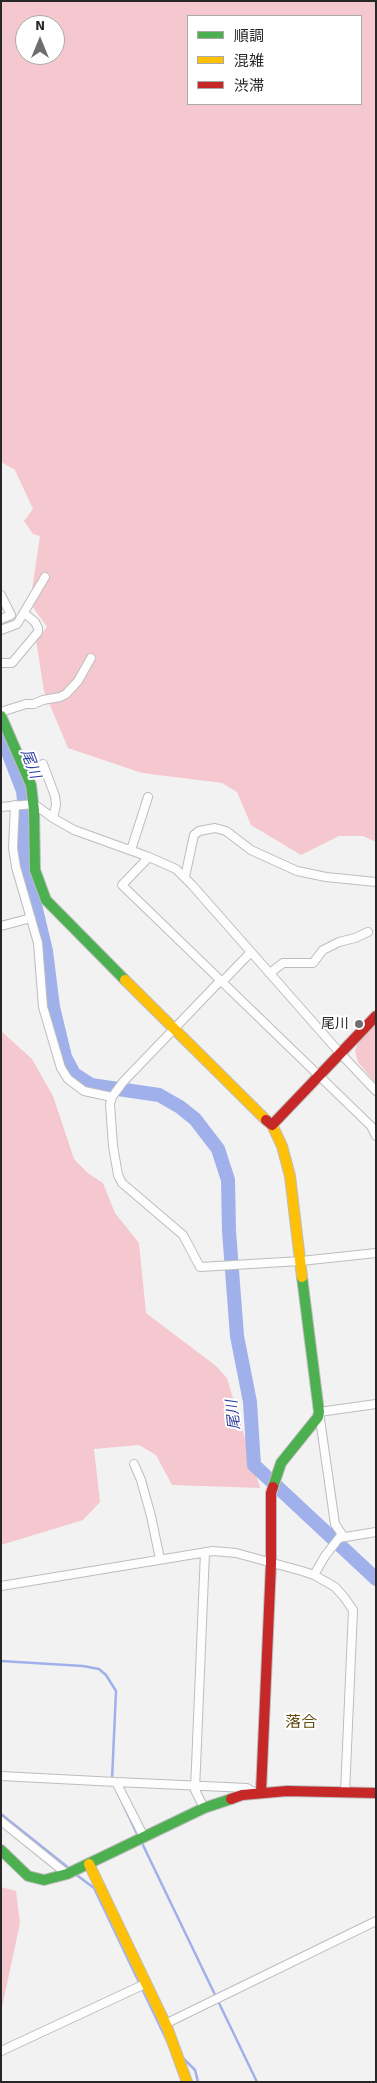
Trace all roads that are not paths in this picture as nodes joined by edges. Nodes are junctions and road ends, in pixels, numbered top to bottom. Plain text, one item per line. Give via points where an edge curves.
1 (45, 577) dead end
2 (1, 595) edge
3 (24, 613) junction
4 (1, 620) edge
5 (1, 630) edge
6 (91, 658) dead end
7 (1, 663) edge
8 (1, 714) edge
9 (43, 764) dead end
10 (148, 796) dead end
11 (32, 804) junction
12 (16, 805) junction
13 (1, 806) edge
14 (53, 818) junction
15 (131, 850) junction
16 (150, 857) junction
17 (185, 877) junction
18 (376, 882) edge
19 (31, 918) junction
20 (1, 926) edge
21 (368, 932) dead end
22 (252, 952) junction
23 (270, 973) junction
24 (221, 981) junction
25 (376, 1016) edge
26 (175, 1028) junction
27 (340, 1053) junction
28 (318, 1076) junction
29 (376, 1091) edge
30 (113, 1096) junction
31 (272, 1125) junction
32 (376, 1136) edge
33 (376, 1253) edge
34 (301, 1261) junction
35 (376, 1404) edge
36 (319, 1412) junction
37 (134, 1464) dead end
38 (376, 1532) edge
39 (341, 1537) junction
40 (205, 1552) junction
41 (160, 1559) junction
42 (272, 1564) junction
43 (314, 1575) junction
44 (1, 1586) edge
45 (1, 1776) edge
46 (116, 1782) junction
47 (195, 1785) junction
48 (259, 1792) junction
49 (345, 1793) junction
50 (376, 1793) edge
51 (204, 1808) junction
52 (1, 1821) edge
53 (144, 1837) junction
54 (1, 1850) edge
55 (89, 1864) junction
56 (67, 1874) junction
57 (376, 1921) edge
58 (145, 1984) junction
59 (165, 2024) junction
60 (1, 2051) edge
61 (187, 2082) edge

1 - 3 street
2 - 4 street via 11,615
3 - 5 street via 18,624
3 - 7 street via 35,622 38,632 12,663
6 - 8 street via 66,694
8 - 11 street via 27,774
9 - 14 street via 55,796
10 - 15 street
11 - 12 street
11 - 14 street
11 - 26 street via 35,870 46,900
12 - 13 street
12 - 19 street via 14,857
14 - 15 street via 74,830
15 - 16 street
16 - 17 street
16 - 24 street via 122,885
17 - 18 street via 194,835 214,828 226,832 251,850 297,871
17 - 22 street
19 - 20 street
19 - 30 street via 38,943 43,1007 64,1074 84,1091
21 - 23 street via 323,950 313,963 283,964
22 - 23 street
22 - 24 street
23 - 27 street
24 - 26 street
24 - 28 street
25 - 27 street
26 - 30 street
26 - 31 street
27 - 28 street
27 - 29 street
28 - 31 street
28 - 32 street via 371,1126
30 - 34 street via 110,1104 113,1146 122,1183 179,1230 200,1267
31 - 34 street via 288,1162
33 - 34 street
34 - 36 street
35 - 36 street
36 - 39 street via 335,1524
36 - 42 street via 288,1452 276,1475 272,1494
37 - 41 street via 151,1516
38 - 39 street
39 - 43 street
40 - 41 street
40 - 42 street via 236,1553
40 - 47 street
41 - 44 street
42 - 43 street
42 - 48 street
43 - 49 street via 335,1587 353,1610
45 - 46 street
46 - 47 street
46 - 53 street
47 - 48 street via 247,1788
47 - 51 street via 194,1790
48 - 49 street
48 - 51 street
49 - 50 street
51 - 53 street
52 - 56 street
53 - 55 street
54 - 56 street via 21,1871 35,1879
55 - 56 street
55 - 58 street
57 - 59 street
58 - 59 street
58 - 60 street
59 - 61 street

